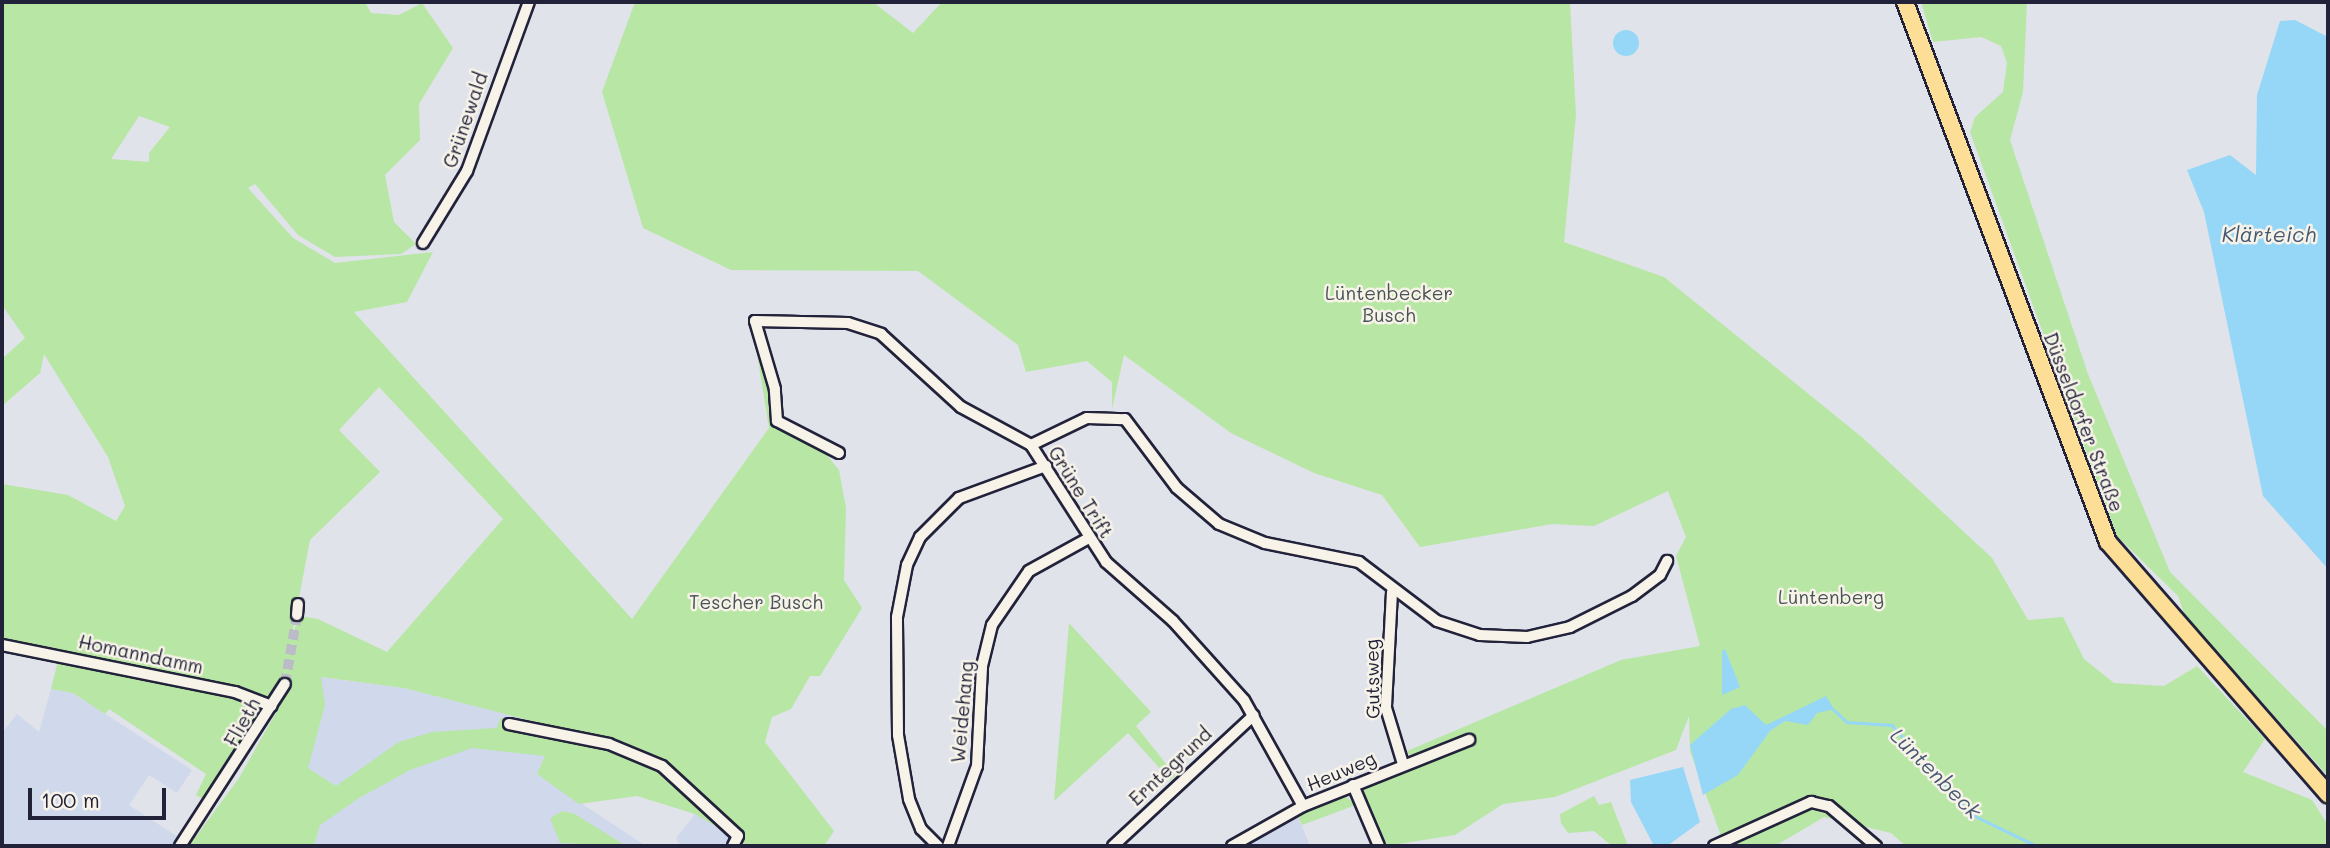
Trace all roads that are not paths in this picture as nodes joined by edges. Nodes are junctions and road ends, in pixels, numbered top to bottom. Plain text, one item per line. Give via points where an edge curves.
1 (529, 2) edge
2 (1905, 2) edge
3 (423, 243) dead end
4 (1031, 445) junction
5 (839, 453) dead end
6 (1046, 466) junction
7 (1087, 539) junction
8 (1667, 561) dead end
9 (1392, 592) junction
10 (298, 604) dead end
11 (297, 615) tunnel mouth
12 (2, 645) edge
13 (285, 684) tunnel mouth
14 (271, 706) junction
15 (1254, 715) junction
16 (509, 724) dead end
17 (1469, 740) dead end
18 (1403, 764) junction
19 (1353, 785) junction
20 (2328, 794) edge
21 (1303, 806) junction
22 (180, 846) edge
23 (733, 846) edge
24 (938, 846) edge
25 (948, 846) edge
26 (1113, 846) edge
27 (1232, 846) edge
28 (1379, 846) edge
29 (1714, 846) edge
30 (1876, 846) edge

1 - 3 street, Grünewald via 467,171
2 - 20 main road, Düsseldorfer Straße via 2108,542
4 - 5 street, Grüne Trift via 961,407 881,334 848,323 755,321 777,421
4 - 6 street, Grüne Trift
4 - 9 street via 1087,418 1125,419 1177,488 1219,524 1265,543 1359,562
6 - 7 street, Grüne Trift
6 - 24 street via 959,498 920,537 907,565 896,630 898,735 909,799 921,829
7 - 15 street, Grüne Trift via 1192,640
7 - 25 street, Weidehang via 1029,571 992,625 982,666 976,766
8 - 9 street via 1660,575 1632,596 1570,627 1527,637 1461,630
9 - 18 street, Gutsweg via 1386,708
10 - 11 street
12 - 14 street, Homanndamm via 223,689
13 - 14 street, Flieth
14 - 22 street, Flieth
15 - 21 street, Grüne Trift
15 - 26 street, Erntegrund
16 - 23 street via 609,744 662,766 738,836
17 - 18 street, Heuweg
18 - 19 street, Heuweg
19 - 21 street, Heuweg
19 - 28 street
21 - 27 street, Heuweg
29 - 30 street via 1811,802 1829,806

